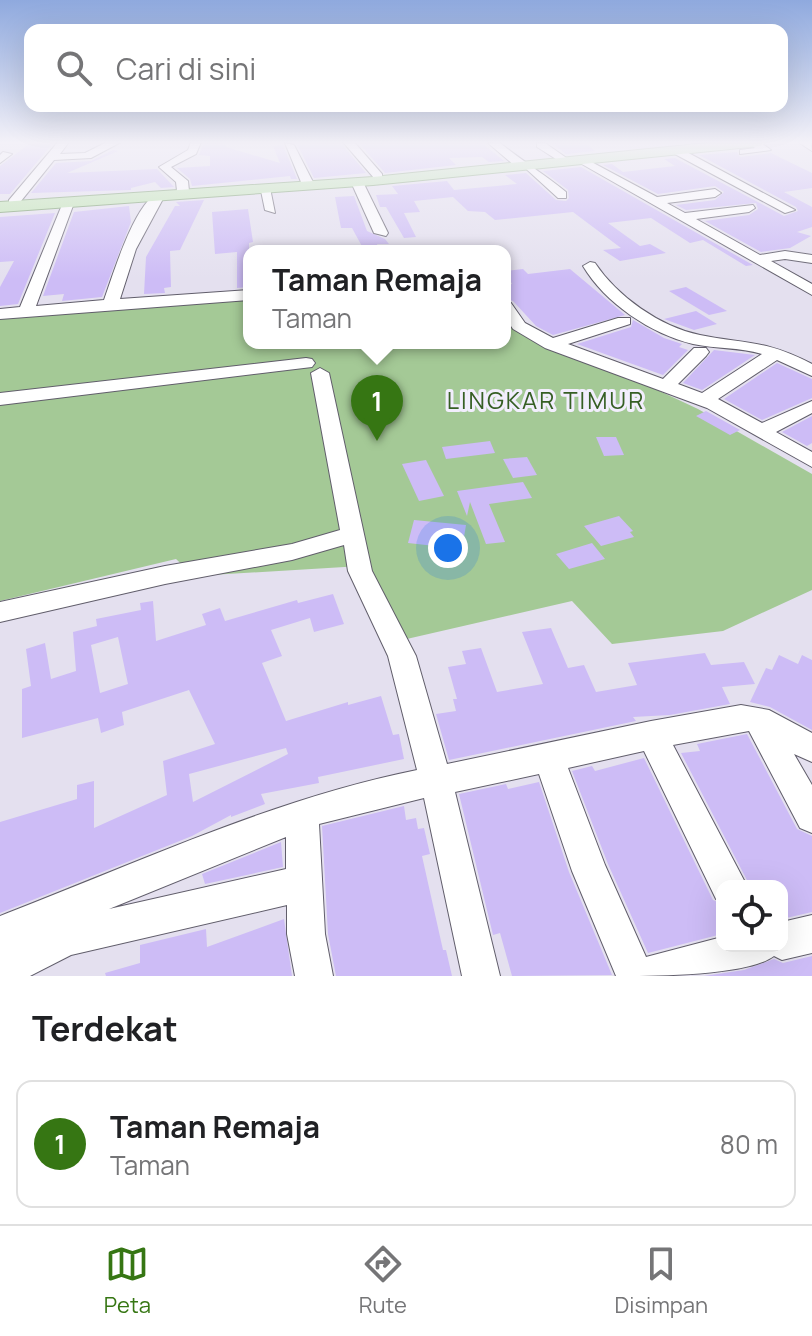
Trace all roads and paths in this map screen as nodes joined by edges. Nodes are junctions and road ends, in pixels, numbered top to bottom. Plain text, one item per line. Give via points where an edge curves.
1 (20, 188) edge
2 (183, 188) edge
3 (231, 188) edge
4 (264, 188) junction
5 (271, 188) edge
6 (360, 188) edge
7 (552, 188) edge
8 (631, 188) edge
9 (747, 188) edge
10 (183, 191) junction
11 (715, 193) dead end
12 (562, 195) dead end
13 (158, 197) junction
14 (123, 198) junction
15 (655, 201) junction
16 (68, 203) junction
17 (4, 204) edge
18 (749, 208) dead end
19 (271, 210) dead end
20 (789, 210) dead end
21 (683, 217) junction
22 (381, 233) dead end
23 (758, 259) junction
24 (812, 259) edge
25 (590, 266) dead end
26 (812, 290) edge
27 (243, 295) edge
28 (110, 304) junction
29 (26, 312) junction
30 (0, 314) edge
31 (511, 315) edge
32 (624, 321) dead end
33 (551, 344) junction
34 (700, 352) dead end
35 (775, 353) junction
36 (310, 371) junction
37 (812, 371) edge
38 (667, 385) junction
39 (0, 399) edge
40 (704, 400) junction
41 (811, 406) edge
42 (0, 408) edge
43 (762, 431) junction
44 (812, 461) edge
45 (339, 538) junction
46 (360, 571) junction
47 (0, 612) edge
48 (758, 719) junction
49 (651, 734) junction
50 (812, 748) edge
51 (548, 756) junction
52 (436, 780) junction
53 (302, 814) junction
54 (812, 817) edge
55 (726, 880) edge
56 (303, 883) junction
57 (812, 934) edge
58 (0, 935) edge
59 (788, 940) edge
60 (737, 952) edge
61 (0, 971) edge
62 (314, 976) edge
63 (481, 976) edge
64 (635, 976) edge
65 (647, 976) edge

1 - 17 street
2 - 10 street
3 - 10 main road
4 - 5 main road
4 - 13 main road
4 - 19 street
6 - 22 street
7 - 12 street
8 - 15 street
9 - 20 street
10 - 14 main road
11 - 15 street
13 - 14 main road
13 - 28 street via 129,249
14 - 16 main road
14 - 17 main road
15 - 21 street
16 - 17 main road
16 - 29 street
18 - 21 street
21 - 23 street
23 - 24 street
23 - 26 street
25 - 35 street via 612,293 677,333
27 - 28 street
28 - 29 street
29 - 30 street
31 - 33 street via 519,326
32 - 33 street
33 - 38 street
34 - 38 street
35 - 37 street
35 - 40 street
36 - 39 street via 65,389
36 - 42 street
36 - 45 street
36 - 46 street
38 - 40 street
40 - 43 street
41 - 43 street
43 - 44 street
45 - 46 street via 349,564
45 - 47 street
46 - 52 street via 402,656
48 - 49 street
48 - 50 street
48 - 54 street
49 - 51 street
49 - 55 street
51 - 52 street
51 - 64 street
52 - 53 street
52 - 63 street
53 - 56 street
53 - 58 street
56 - 61 street via 66,937
56 - 62 street
57 - 59 street
60 - 65 street

